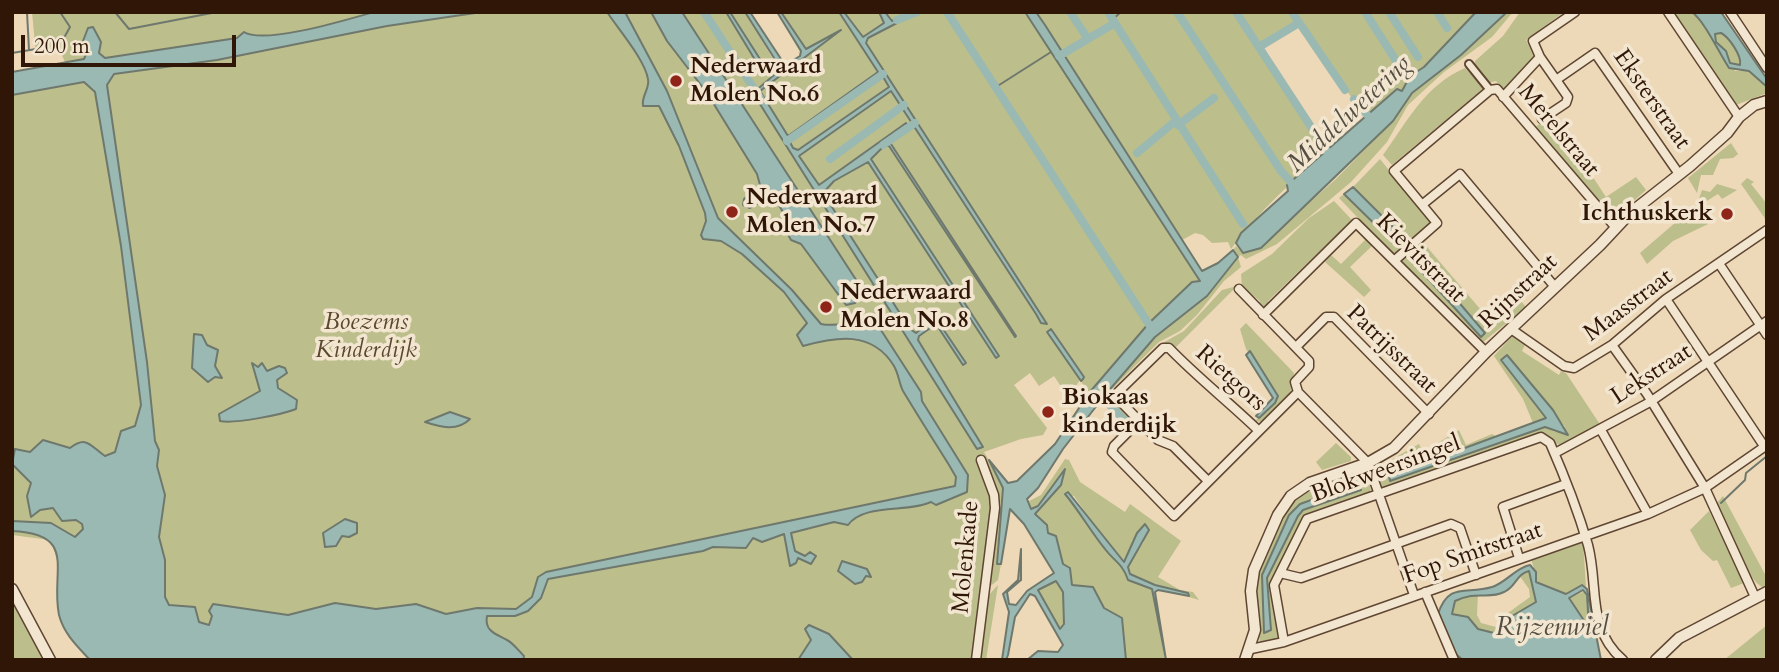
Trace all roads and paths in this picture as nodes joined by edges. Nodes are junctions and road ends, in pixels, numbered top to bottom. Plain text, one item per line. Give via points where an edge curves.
1 (1575, 12) edge
2 (1668, 12) edge
3 (1730, 12) edge
4 (1540, 57) junction
5 (1469, 64) dead end
6 (1767, 68) edge
7 (1556, 80) junction
8 (1490, 90) junction
9 (1503, 97) junction
10 (1767, 101) edge
11 (1739, 117) junction
12 (1542, 119) dead end
13 (1679, 174) junction
14 (1423, 204) junction
15 (1616, 228) junction
16 (1767, 230) edge
17 (1395, 260) junction
18 (1720, 265) junction
19 (1555, 287) junction
20 (1239, 289) dead end
21 (1666, 299) junction
22 (1263, 315) junction
23 (1763, 323) edge
24 (1511, 329) junction
25 (1767, 335) edge
26 (1612, 345) junction
27 (1296, 347) junction
28 (1486, 352) junction
29 (1706, 362) junction
30 (1298, 392) junction
31 (1650, 402) junction
32 (1429, 414) junction
33 (1139, 421) junction
34 (1601, 430) junction
35 (1259, 431) junction
36 (1766, 446) edge
37 (1555, 453) junction
38 (981, 460) dead end
39 (1368, 463) junction
40 (1208, 481) junction
41 (1566, 484) junction
42 (1705, 488) junction
43 (1378, 493) junction
44 (1648, 514) junction
45 (1584, 536) junction
46 (1395, 544) junction
47 (1519, 558) junction
48 (1280, 573) junction
49 (1476, 575) junction
50 (12, 589) edge
51 (1425, 592) junction
52 (1767, 592) edge
53 (1414, 595) junction
54 (1755, 597) junction
55 (1284, 642) junction
56 (1251, 649) junction
57 (50, 660) edge
58 (976, 660) edge
59 (1245, 660) edge
60 (1454, 660) edge
61 (1623, 660) edge
62 (1656, 660) edge

1 - 4 street via 1533,41
2 - 11 street
3 - 6 street
4 - 7 street
4 - 9 street
5 - 8 street, Merelstraat
7 - 12 street via 1568,97 1566,103
7 - 13 street, Eksterstraat via 1595,53
8 - 9 street, Merelstraat via 1497,89
8 - 14 street via 1394,171
9 - 15 street, Merelstraat
10 - 11 street, Rijnstraat
11 - 13 street, Rijnstraat
13 - 15 street, Rijnstraat
14 - 17 street via 1437,223
14 - 19 street via 1460,174
15 - 19 street, Rijnstraat
16 - 18 street, Maasstraat
17 - 22 street, Kievitstraat via 1356,223
17 - 28 street, Kievitstraat
18 - 21 street, Maasstraat
18 - 23 street
19 - 24 street, Rijnstraat
20 - 22 street
21 - 26 street, Maasstraat
21 - 29 street
22 - 27 street
23 - 25 street
23 - 29 street, Lekstraat
24 - 26 street, Maasstraat via 1564,366 1574,368
24 - 28 street, Rijnstraat
26 - 31 street
27 - 30 street via 1310,364 1296,379
27 - 32 street, Patrijsstraat via 1326,317 1334,317
28 - 32 street, Rijnstraat
29 - 31 street, Lekstraat
29 - 36 street
30 - 35 street, Rietgors
30 - 39 street
31 - 34 street, Lekstraat
31 - 42 street
32 - 39 street, Rijnstraat via 1394,448
33 - 35 street, Rietgors via 1116,395 1166,347
33 - 40 street, Rietgors
33 - 40 street, Rietgors via 1112,452 1174,516
34 - 37 street, Lekstraat
34 - 44 street
35 - 40 street, Rietgors
36 - 42 street, Fop Smitstraat
37 - 41 street
37 - 43 street, Blokweersingel via 1547,439 1534,438
38 - 58 street, Molenkade via 995,508
39 - 43 street
39 - 56 street, Rijnstraat via 1310,483 1278,514 1252,581 1255,621
41 - 45 street
41 - 47 street via 1503,507
42 - 44 street, Fop Smitstraat
42 - 54 street
43 - 46 street
43 - 48 street, Blokweersingel via 1307,519
44 - 45 street, Fop Smitstraat
45 - 47 street, Fop Smitstraat
45 - 61 street via 1598,626
46 - 48 street via 1301,579
46 - 49 street via 1457,524
46 - 53 street
47 - 49 street, Fop Smitstraat
48 - 55 street, Blokweersingel via 1274,585
49 - 51 street, Fop Smitstraat
50 - 57 street
51 - 53 street, Fop Smitstraat
51 - 60 street
52 - 54 street
53 - 55 street, Fop Smitstraat
54 - 62 street via 1679,638
55 - 56 street, Fop Smitstraat
56 - 59 street

